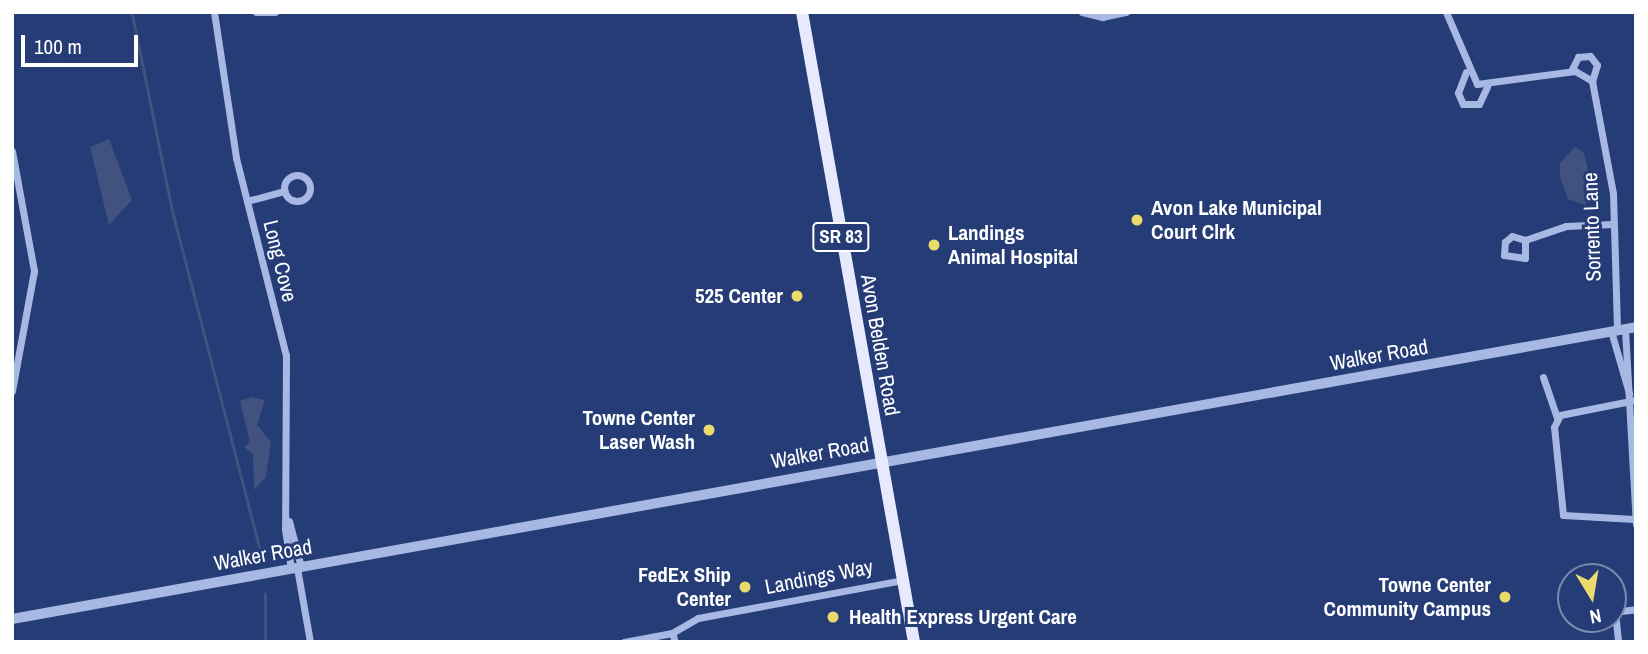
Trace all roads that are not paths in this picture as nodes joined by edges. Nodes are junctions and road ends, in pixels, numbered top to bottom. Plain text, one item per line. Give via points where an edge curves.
1 (215, 12) edge
2 (256, 12) edge
3 (275, 12) edge
4 (802, 12) edge
5 (1082, 12) edge
6 (1126, 12) edge
7 (1446, 12) edge
8 (1467, 71) junction
9 (1571, 71) junction
10 (1592, 80) junction
11 (1487, 87) junction
12 (12, 151) edge
13 (285, 191) dead end
14 (247, 201) junction
15 (1614, 224) junction
16 (1525, 240) dead end
17 (1622, 330) edge
18 (1544, 377) dead end
19 (12, 391) edge
20 (1632, 398) edge
21 (1557, 418) junction
22 (1634, 453) edge
23 (881, 462) junction
24 (1635, 522) edge
25 (296, 568) junction
26 (903, 580) junction
27 (12, 619) edge
28 (674, 638) edge
29 (310, 642) edge
30 (624, 642) edge
31 (914, 642) edge

1 - 14 street, Long Cove
2 - 3 street
4 - 23 main road, Avon Belden Road / SR 83
5 - 6 street via 1102,17
7 - 8 street, Sorrento Lane
8 - 11 street
8 - 11 street, Sorrento Lane via 1458,93 1463,104 1478,104
9 - 10 street
9 - 10 street, Sorrento Lane via 1578,57 1590,56 1597,65
9 - 11 street, Sorrento Lane
10 - 15 street, Sorrento Lane
12 - 19 street via 34,271
13 - 14 street
14 - 25 street, Long Cove via 286,355 289,521
15 - 16 street via 1566,226
15 - 17 street, Sorrento Lane
17 - 20 street
17 - 20 street
17 - 23 street, Walker Road
18 - 21 street
20 - 21 street
20 - 22 street
21 - 24 street via 1563,515
22 - 24 street
23 - 25 street, Walker Road
23 - 26 main road, Avon Belden Road / SR 83
25 - 27 street, Walker Road
25 - 29 street, Long Cove
26 - 28 street, Landings Way via 698,618
26 - 31 main road, Avon Belden Road / SR 83
28 - 30 street, Landings Way

